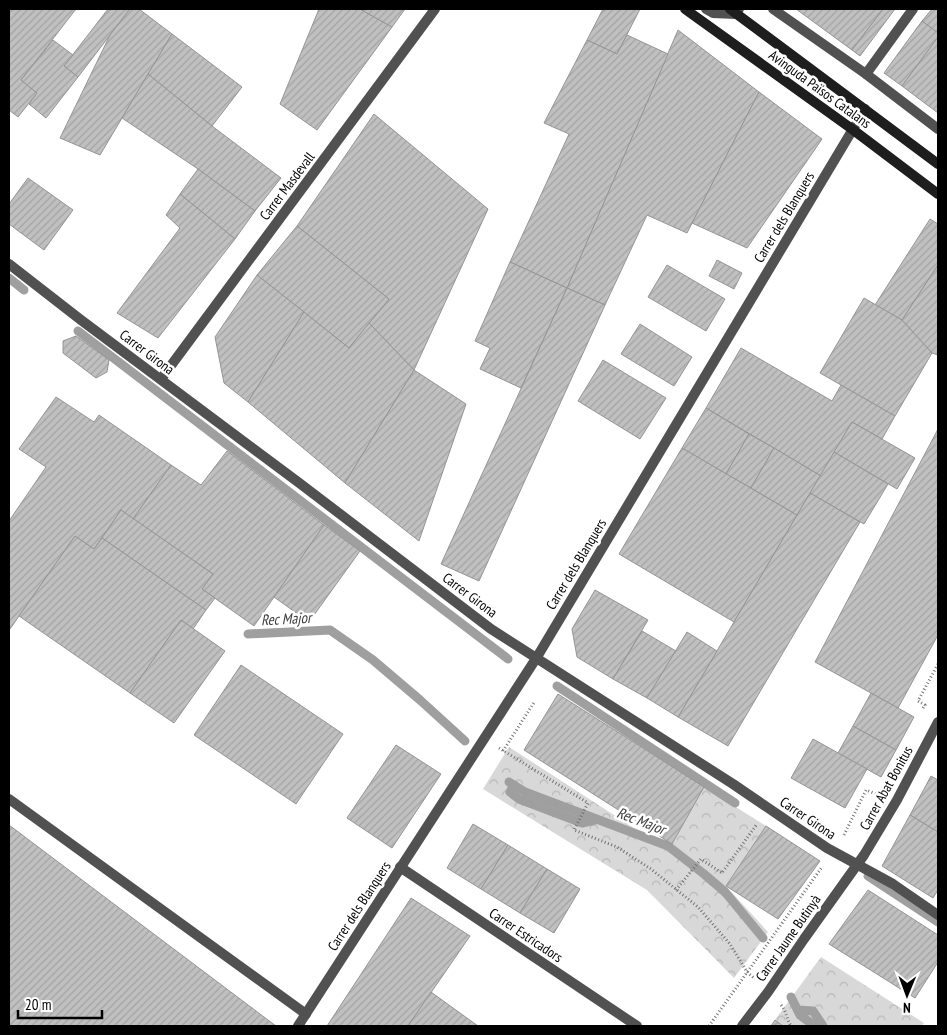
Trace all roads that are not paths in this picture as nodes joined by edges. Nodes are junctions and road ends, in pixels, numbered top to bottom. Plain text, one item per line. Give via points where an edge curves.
1 (435, 9) edge
2 (685, 9) edge
3 (706, 9) edge
4 (773, 9) edge
5 (912, 9) edge
6 (735, 10) edge
7 (866, 74) junction
8 (865, 109) junction
9 (852, 129) junction
10 (938, 129) edge
11 (938, 164) edge
12 (938, 194) edge
13 (9, 264) edge
14 (160, 379) junction
15 (537, 657) junction
16 (938, 722) edge
17 (9, 799) edge
18 (856, 865) junction
19 (400, 867) junction
20 (938, 915) edge
21 (306, 1014) junction
22 (298, 1026) edge
23 (637, 1026) edge
24 (742, 1026) edge

1 - 14 street, Carrer Masdevall
2 - 9 main road, Avinguda Països Catalans
3 - 6 street, Avinguda Països Catalans via 713,13
4 - 7 street
5 - 7 street
6 - 8 main road, Avinguda Països Catalans
7 - 10 street
8 - 9 street, Carrer dels Blanquers
8 - 11 main road, Avinguda Països Catalans
9 - 12 main road, Avinguda Països Catalans
9 - 15 street, Carrer dels Blanquers
13 - 14 street, Carrer Girona
14 - 15 street, Carrer Girona via 491,629
15 - 18 street, Carrer Girona
15 - 19 street, Carrer dels Blanquers
16 - 18 street, Carrer Abat Bonitus
17 - 21 street
18 - 20 street, Carrer Girona via 893,884
18 - 24 street, Carrer Jaume Butinyà
19 - 21 street, Carrer dels Blanquers
19 - 23 street, Carrer Estricadors
21 - 22 street, Carrer dels Blanquers

